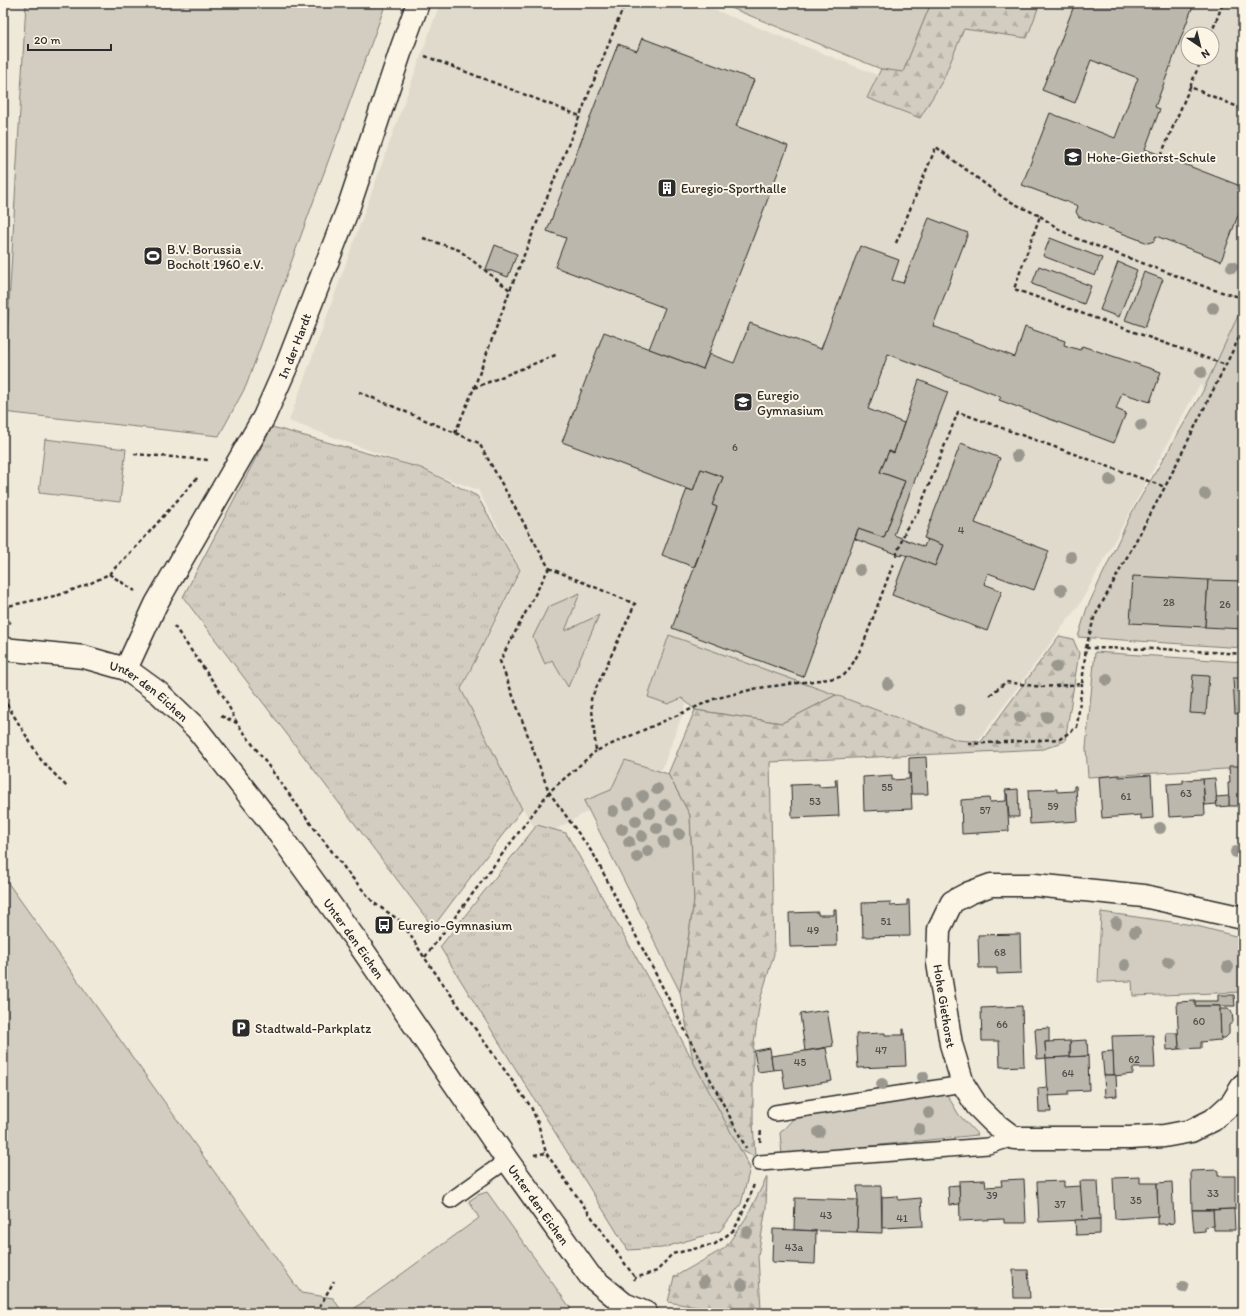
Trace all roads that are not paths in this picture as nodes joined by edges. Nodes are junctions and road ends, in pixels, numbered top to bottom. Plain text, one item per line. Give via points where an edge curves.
1 (418, 3) edge
2 (3, 649) edge
3 (126, 669) junction
4 (1243, 918) edge
5 (963, 1084) junction
6 (1243, 1085) edge
7 (775, 1113) dead end
8 (1014, 1138) junction
9 (507, 1160) junction
10 (760, 1163) road end
11 (451, 1200) dead end
12 (646, 1313) edge

1 - 3 street, In der Hardt via 348,206 287,365 264,417 156,604
2 - 3 street, Unter den Eichen via 84,657
3 - 9 street, Unter den Eichen via 159,693 197,729 277,831 358,943
4 - 5 street, Hohe Giethorst via 1144,896 1035,884 991,885 952,902 939,929 938,963 951,1044
5 - 7 lane
5 - 8 street, Hohe Giethorst via 977,1106
6 - 8 street via 1232,1103 1213,1120 1191,1131 1130,1138
8 - 10 lane via 988,1146
9 - 11 lane
9 - 12 street, Unter den Eichen via 590,1276 624,1304

